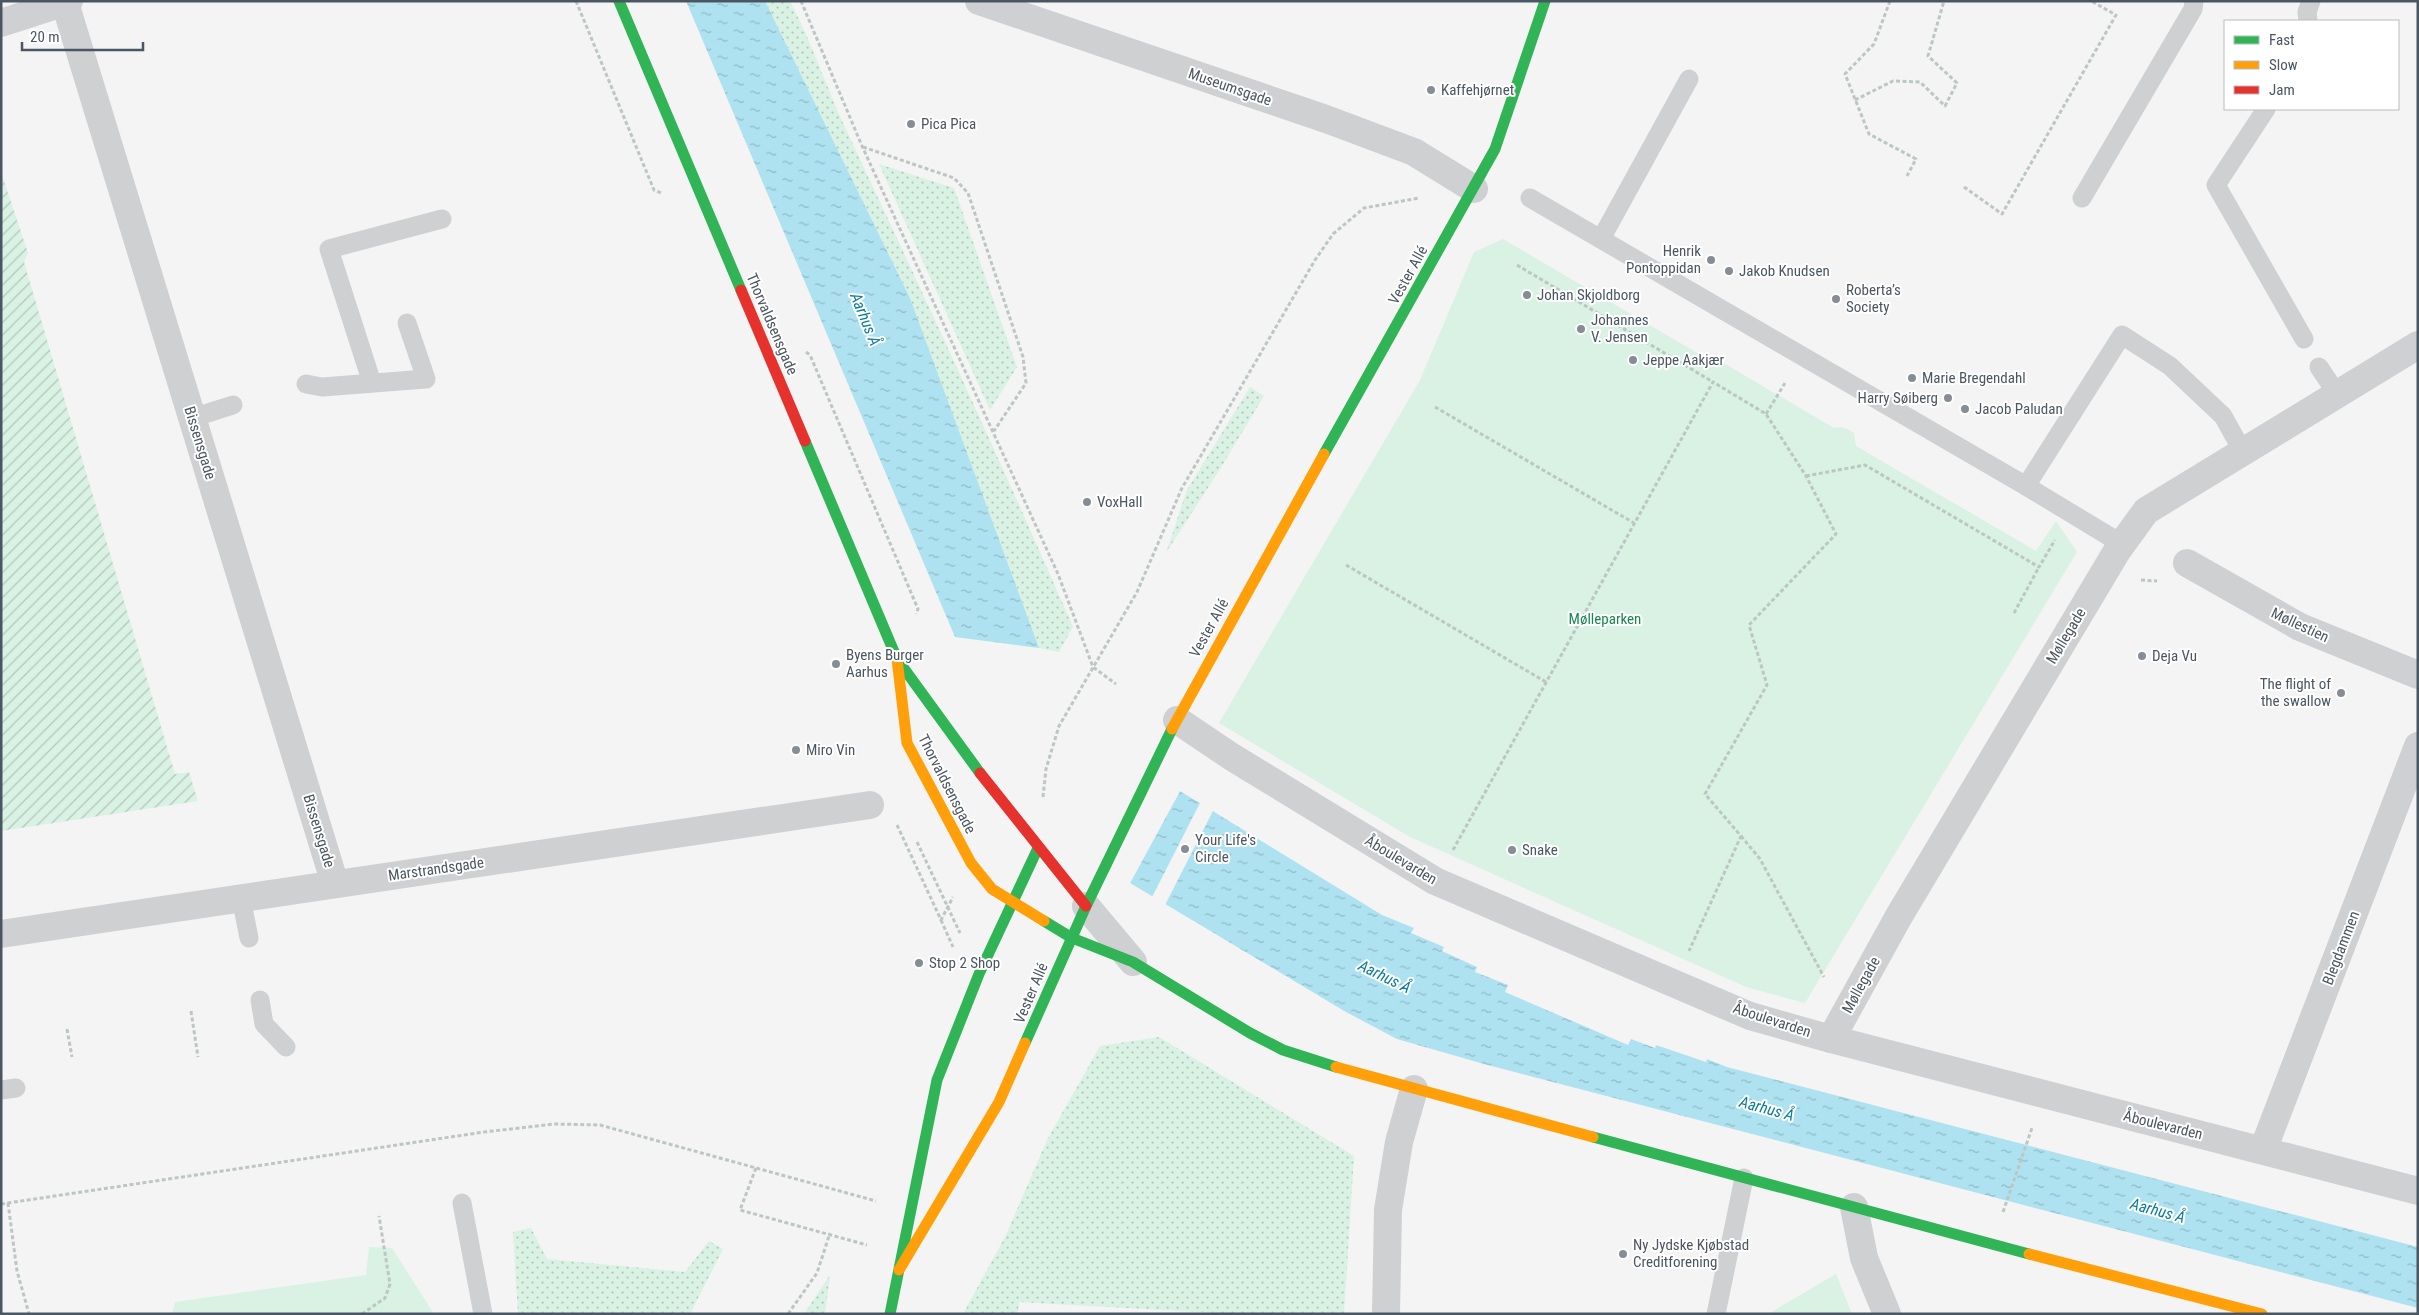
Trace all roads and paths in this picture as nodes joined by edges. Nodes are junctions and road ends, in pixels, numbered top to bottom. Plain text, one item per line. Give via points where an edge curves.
1 (619, 1) edge
2 (801, 1) edge
3 (979, 1) edge
4 (1545, 1) edge
5 (1890, 1) edge
6 (1944, 1) edge
7 (2091, 1) edge
8 (2194, 1) edge
9 (2310, 1) edge
10 (67, 2) edge
11 (2308, 20) edge
12 (1, 22) edge
13 (1689, 79) dead end
14 (1855, 100) junction
15 (2265, 110) edge
16 (862, 146) junction
17 (1907, 176) dead end
18 (1964, 187) dead end
19 (1474, 189) junction
20 (1530, 198) dead end
21 (2082, 198) dead end
22 (442, 219) dead end
23 (1601, 239) junction
24 (1517, 265) dead end
25 (407, 323) dead end
26 (2304, 339) dead end
27 (2418, 344) edge
28 (2319, 367) dead end
29 (1787, 380) dead end
30 (1713, 382) junction
31 (372, 383) junction
32 (306, 384) dead end
33 (2337, 394) junction
34 (233, 405) dead end
35 (1435, 407) dead end
36 (1766, 414) junction
37 (192, 418) junction
38 (994, 431) junction
39 (2243, 452) junction
40 (1806, 476) junction
41 (2026, 486) junction
42 (1634, 523) junction
43 (2059, 532) dead end
44 (2115, 554) junction
45 (2187, 563) joint
46 (1346, 565) dead end
47 (2039, 568) junction
48 (2014, 613) dead end
49 (896, 659) junction
50 (1094, 667) junction
51 (2418, 675) edge
52 (1546, 682) junction
53 (1116, 684) dead end
54 (1178, 720) junction
55 (2418, 746) edge
56 (870, 805) joint
57 (1741, 836) junction
58 (1038, 848) junction
59 (971, 863) junction
60 (1435, 882) junction
61 (335, 884) junction
62 (241, 898) junction
63 (1013, 902) junction
64 (1086, 906) junction
65 (1, 934) edge
66 (248, 938) dead end
67 (1072, 938) junction
68 (1133, 962) junction
69 (1825, 978) dead end
70 (1675, 983) junction
71 (260, 1000) dead end
72 (191, 1011) dead end
73 (67, 1029) dead end
74 (1831, 1039) junction
75 (286, 1047) dead end
76 (72, 1057) dead end
77 (198, 1057) dead end
78 (1414, 1090) junction
79 (2032, 1128) dead end
80 (2263, 1150) junction
81 (756, 1168) junction
82 (1744, 1178) junction
83 (2418, 1190) edge
84 (8, 1203) junction
85 (1, 1204) edge
86 (462, 1204) dead end
87 (1854, 1207) junction
88 (911, 1210) junction
89 (2002, 1215) dead end
90 (379, 1216) dead end
91 (830, 1233) junction
92 (841, 1238) dead end
93 (899, 1270) junction
94 (29, 1314) edge
95 (362, 1314) edge
96 (483, 1314) edge
97 (788, 1314) edge
98 (890, 1314) edge
99 (1386, 1314) edge
100 (1716, 1314) edge
101 (1887, 1314) edge
102 (2262, 1314) edge

1 - 49 street, Thorvaldsensgade
2 - 16 path
3 - 19 street, Museumsgade via 1414,152
4 - 19 street, Vester Allé via 1523,61 1504,128
5 - 14 path via 1874,44 1845,74
6 - 14 path via 1928,56 1957,83 1945,106 1920,82 1893,81
7 - 18 path via 2116,16 2002,214
8 - 21 lane via 2193,9
9 - 11 lane
10 - 12 street
10 - 37 street, Bissensgade
13 - 23 lane
14 - 17 path via 1870,134 1916,159
15 - 26 lane via 2216,185
16 - 38 path
16 - 38 path via 954,178 968,193 1024,357 1026,383
19 - 50 path via 1364,208 1333,234 1182,488 1138,592
19 - 54 street, Vester Allé via 1198,678
20 - 23 lane
22 - 31 lane via 329,249
23 - 41 lane
24 - 30 path
25 - 31 lane via 426,379
27 - 33 street, Møllegade
28 - 33 lane
29 - 36 path
30 - 36 path
30 - 42 path
31 - 32 lane via 322,387
33 - 39 street, Møllegade
34 - 37 lane
35 - 42 path
36 - 40 path
37 - 61 street, Bissensgade
38 - 50 path via 1058,574
39 - 41 lane via 2223,416 2170,366 2122,335
39 - 44 street, Møllegade via 2146,512
40 - 47 path via 1865,465
40 - 57 path via 1836,534 1749,625 1767,685 1705,794
41 - 44 lane
42 - 52 path
43 - 47 path
44 - 45 path via 2140,580 2176,582
44 - 74 street, Møllegade via 1899,916
45 - 51 street, Møllestien via 2300,627
46 - 52 path
47 - 48 path
49 - 58 street, Thorvaldsensgade via 954,742
49 - 59 street, Thorvaldsensgade via 908,743
50 - 53 path
50 - 58 path via 1059,726 1046,769
52 - 60 path
54 - 60 street, Åboulevarden
54 - 64 street, Vester Allé
55 - 80 street, Blegdammen
56 - 59 path via 887,802 941,920
56 - 61 street, Marstrandsgade
57 - 69 path via 1760,859
57 - 70 path
58 - 63 street, Vester Allé
58 - 64 street, Thorvaldsensgade
59 - 63 street, Thorvaldsensgade via 992,888
60 - 70 street, Åboulevarden
61 - 62 street, Marstrandsgade
62 - 65 street, Marstrandsgade
62 - 66 lane
63 - 67 street, Thorvaldsensgade
63 - 88 street, Vester Allé via 979,974 937,1080
64 - 67 street, Vester Allé
64 - 68 street
67 - 68 street
67 - 93 street, Vester Allé via 999,1102
68 - 78 street via 1283,1050
70 - 74 street, Åboulevarden via 1750,1016
71 - 75 lane via 264,1024
72 - 77 path
73 - 76 path
74 - 80 street, Åboulevarden
78 - 82 street
78 - 99 street via 1399,1142 1388,1210
79 - 89 path
80 - 83 street, Åboulevarden
81 - 84 path via 600,1125 554,1124
81 - 88 path
81 - 91 path via 740,1210
82 - 87 street
82 - 100 lane
84 - 85 path
84 - 94 path via 17,1271
86 - 96 lane
87 - 101 street via 1864,1258
87 - 102 street
88 - 93 street, Vester Allé
90 - 95 path via 390,1284 385,1298
91 - 92 path
91 - 97 path via 817,1272
93 - 98 street, Vester Allé

